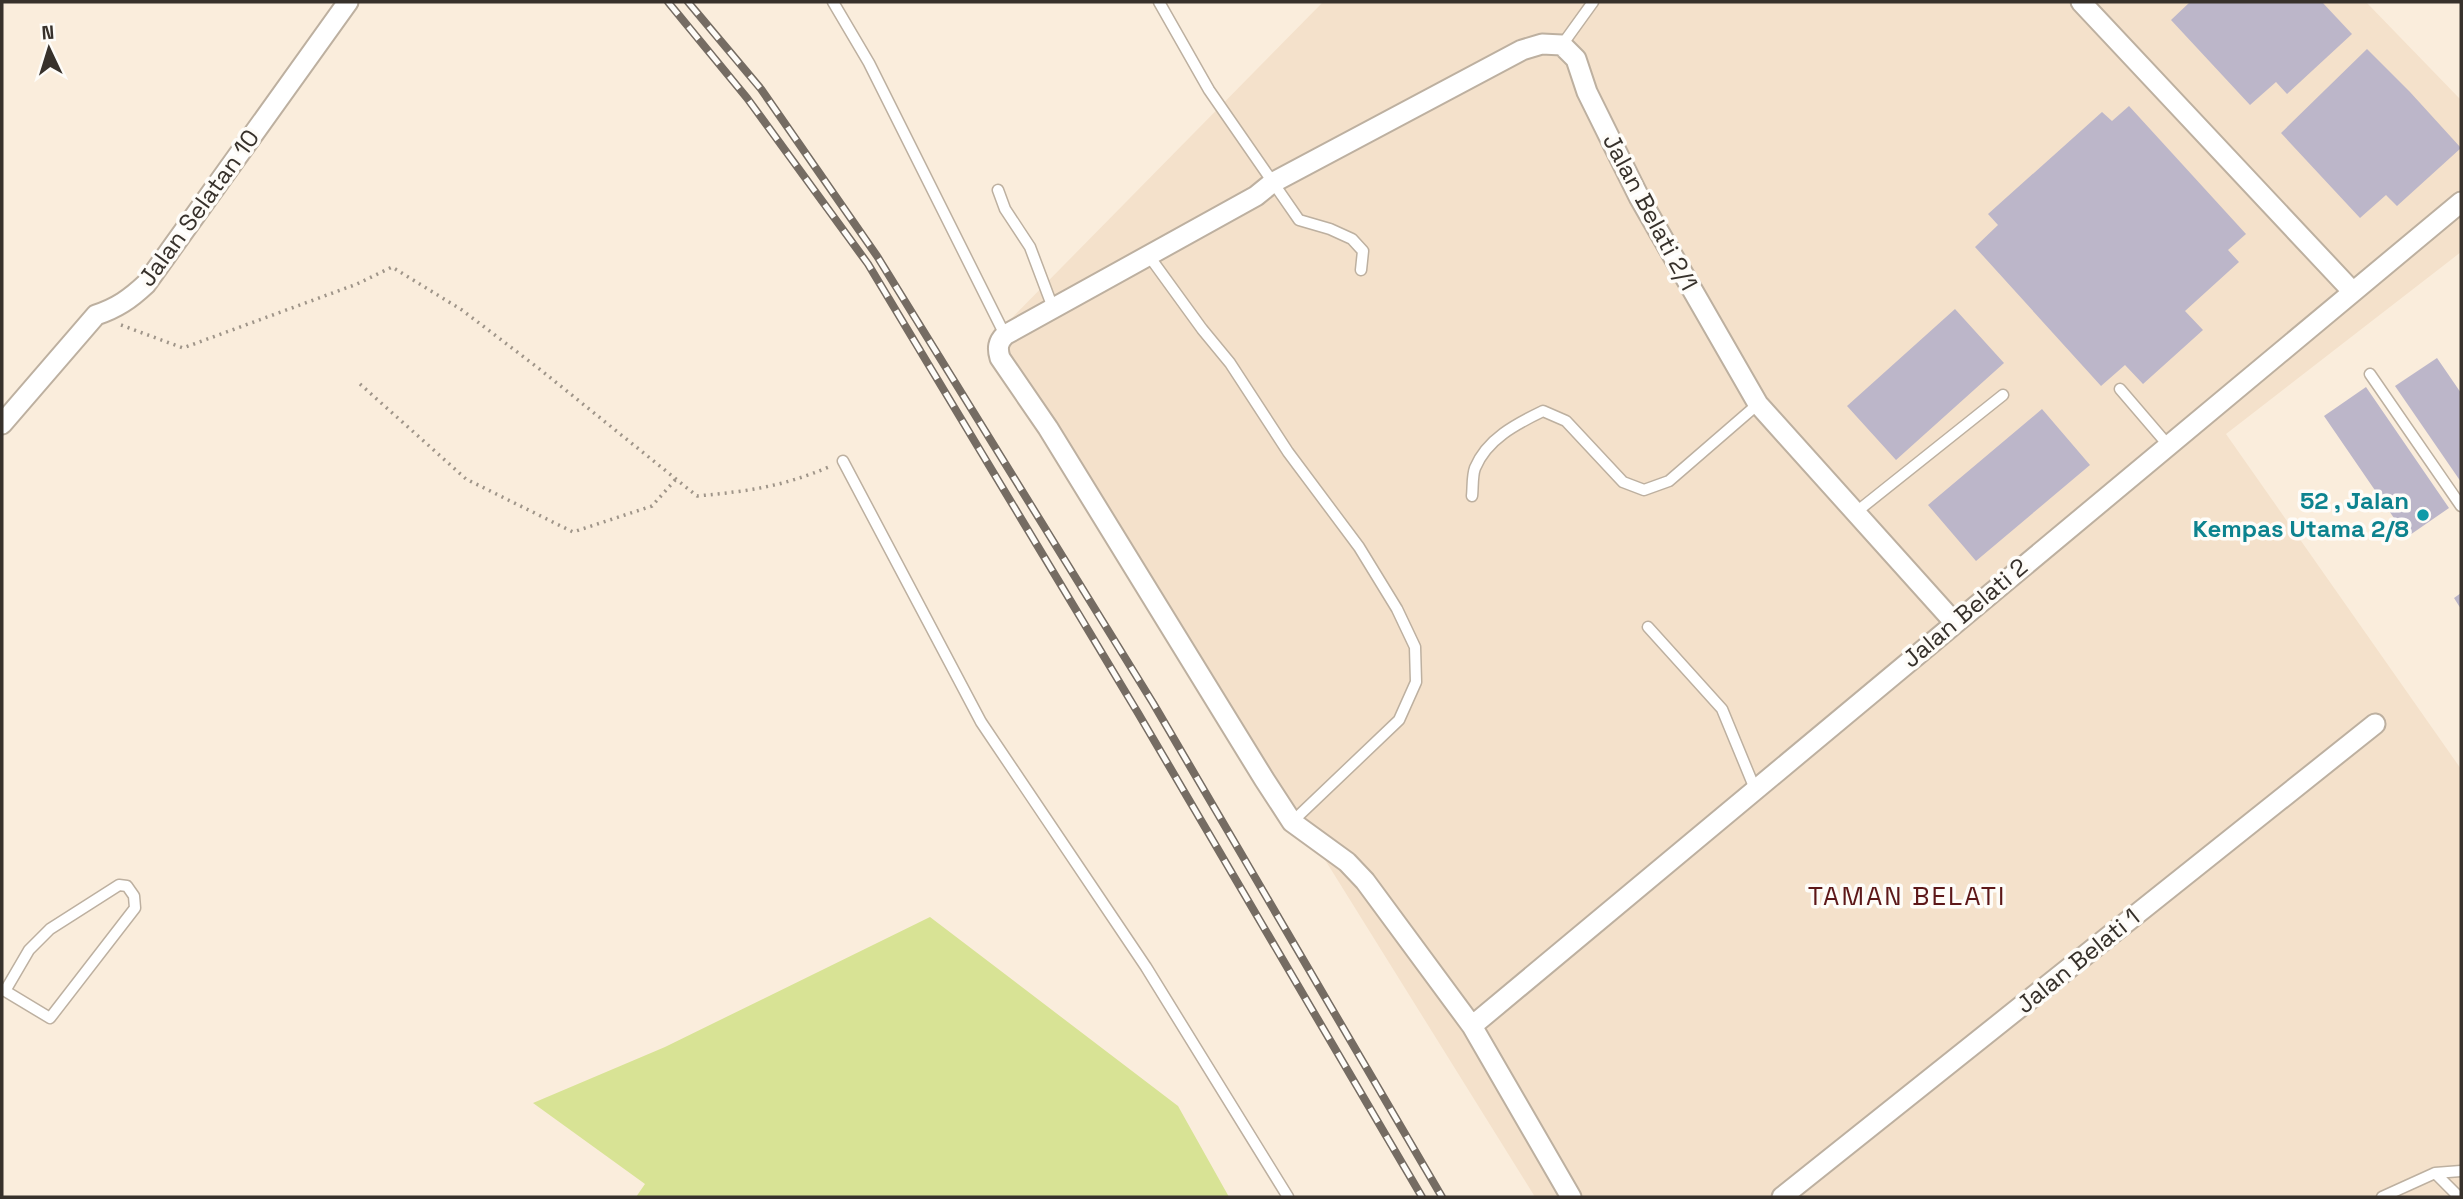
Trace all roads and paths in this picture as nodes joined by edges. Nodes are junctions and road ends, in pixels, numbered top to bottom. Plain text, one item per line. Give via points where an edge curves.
1 (349, 2) edge
2 (833, 2) edge
3 (1159, 2) edge
4 (1593, 2) edge
5 (2081, 2) edge
6 (1562, 45) junction
7 (1272, 183) junction
8 (998, 190) dead end
9 (2461, 202) edge
10 (1149, 256) junction
11 (1362, 270) dead end
12 (2353, 292) junction
13 (1053, 309) junction
14 (96, 315) junction
15 (1005, 335) junction
16 (2370, 374) dead end
17 (360, 384) dead end
18 (2120, 389) dead end
19 (2003, 395) dead end
20 (1758, 404) junction
21 (2, 424) edge
22 (2168, 445) junction
23 (843, 461) joint
24 (677, 479) junction
25 (1472, 496) dead end
26 (2461, 506) edge
27 (1855, 513) junction
28 (1954, 622) junction
29 (1648, 627) dead end
30 (2375, 724) dead end
31 (1755, 789) junction
32 (1292, 822) junction
33 (3, 990) edge
34 (1472, 1026) junction
35 (2461, 1171) edge
36 (2435, 1173) junction
37 (1289, 1197) edge
38 (1571, 1197) edge
39 (1782, 1197) edge
40 (2382, 1197) edge
41 (2459, 1197) edge

1 - 14 street, Jalan Selatan 10 via 146,284 115,309
2 - 15 lane via 869,63
3 - 7 lane via 1209,90
4 - 6 lane
5 - 12 street
6 - 7 street via 1522,50
6 - 20 street, Jalan Belati 2/1 via 1576,59 1587,92 1639,197
7 - 10 street
7 - 11 lane via 1300,220 1352,239 1363,251
8 - 13 lane via 1030,247
9 - 12 street, Jalan Belati 2
10 - 13 street
10 - 32 lane via 1359,547 1415,647 1416,682 1399,720
12 - 22 street, Jalan Belati 2
13 - 15 street
14 - 21 street, Jalan Selatan 10
14 - 24 path via 183,348 392,267 462,310
15 - 32 street via 997,350 1000,358
16 - 26 lane
17 - 24 path via 466,478 573,532 652,506
18 - 22 lane
19 - 27 lane
20 - 25 lane via 1669,481 1644,490 1623,482 1566,421 1542,411 1519,422 1489,447 1474,470
20 - 27 street, Jalan Belati 2/1
22 - 28 street, Jalan Belati 2
23 - 24 path via 786,484 743,492 696,496
23 - 37 lane via 981,722 1146,967
27 - 28 street, Jalan Belati 2/1
28 - 31 street, Jalan Belati 2
29 - 31 lane via 1722,709
30 - 39 street, Jalan Belati 1
31 - 34 street, Jalan Belati 2
32 - 34 street via 1365,881
33 - 33 lane via 29,950 50,929 119,886 133,892 135,908 50,1018
34 - 38 street
35 - 36 lane
36 - 40 lane
36 - 41 lane

